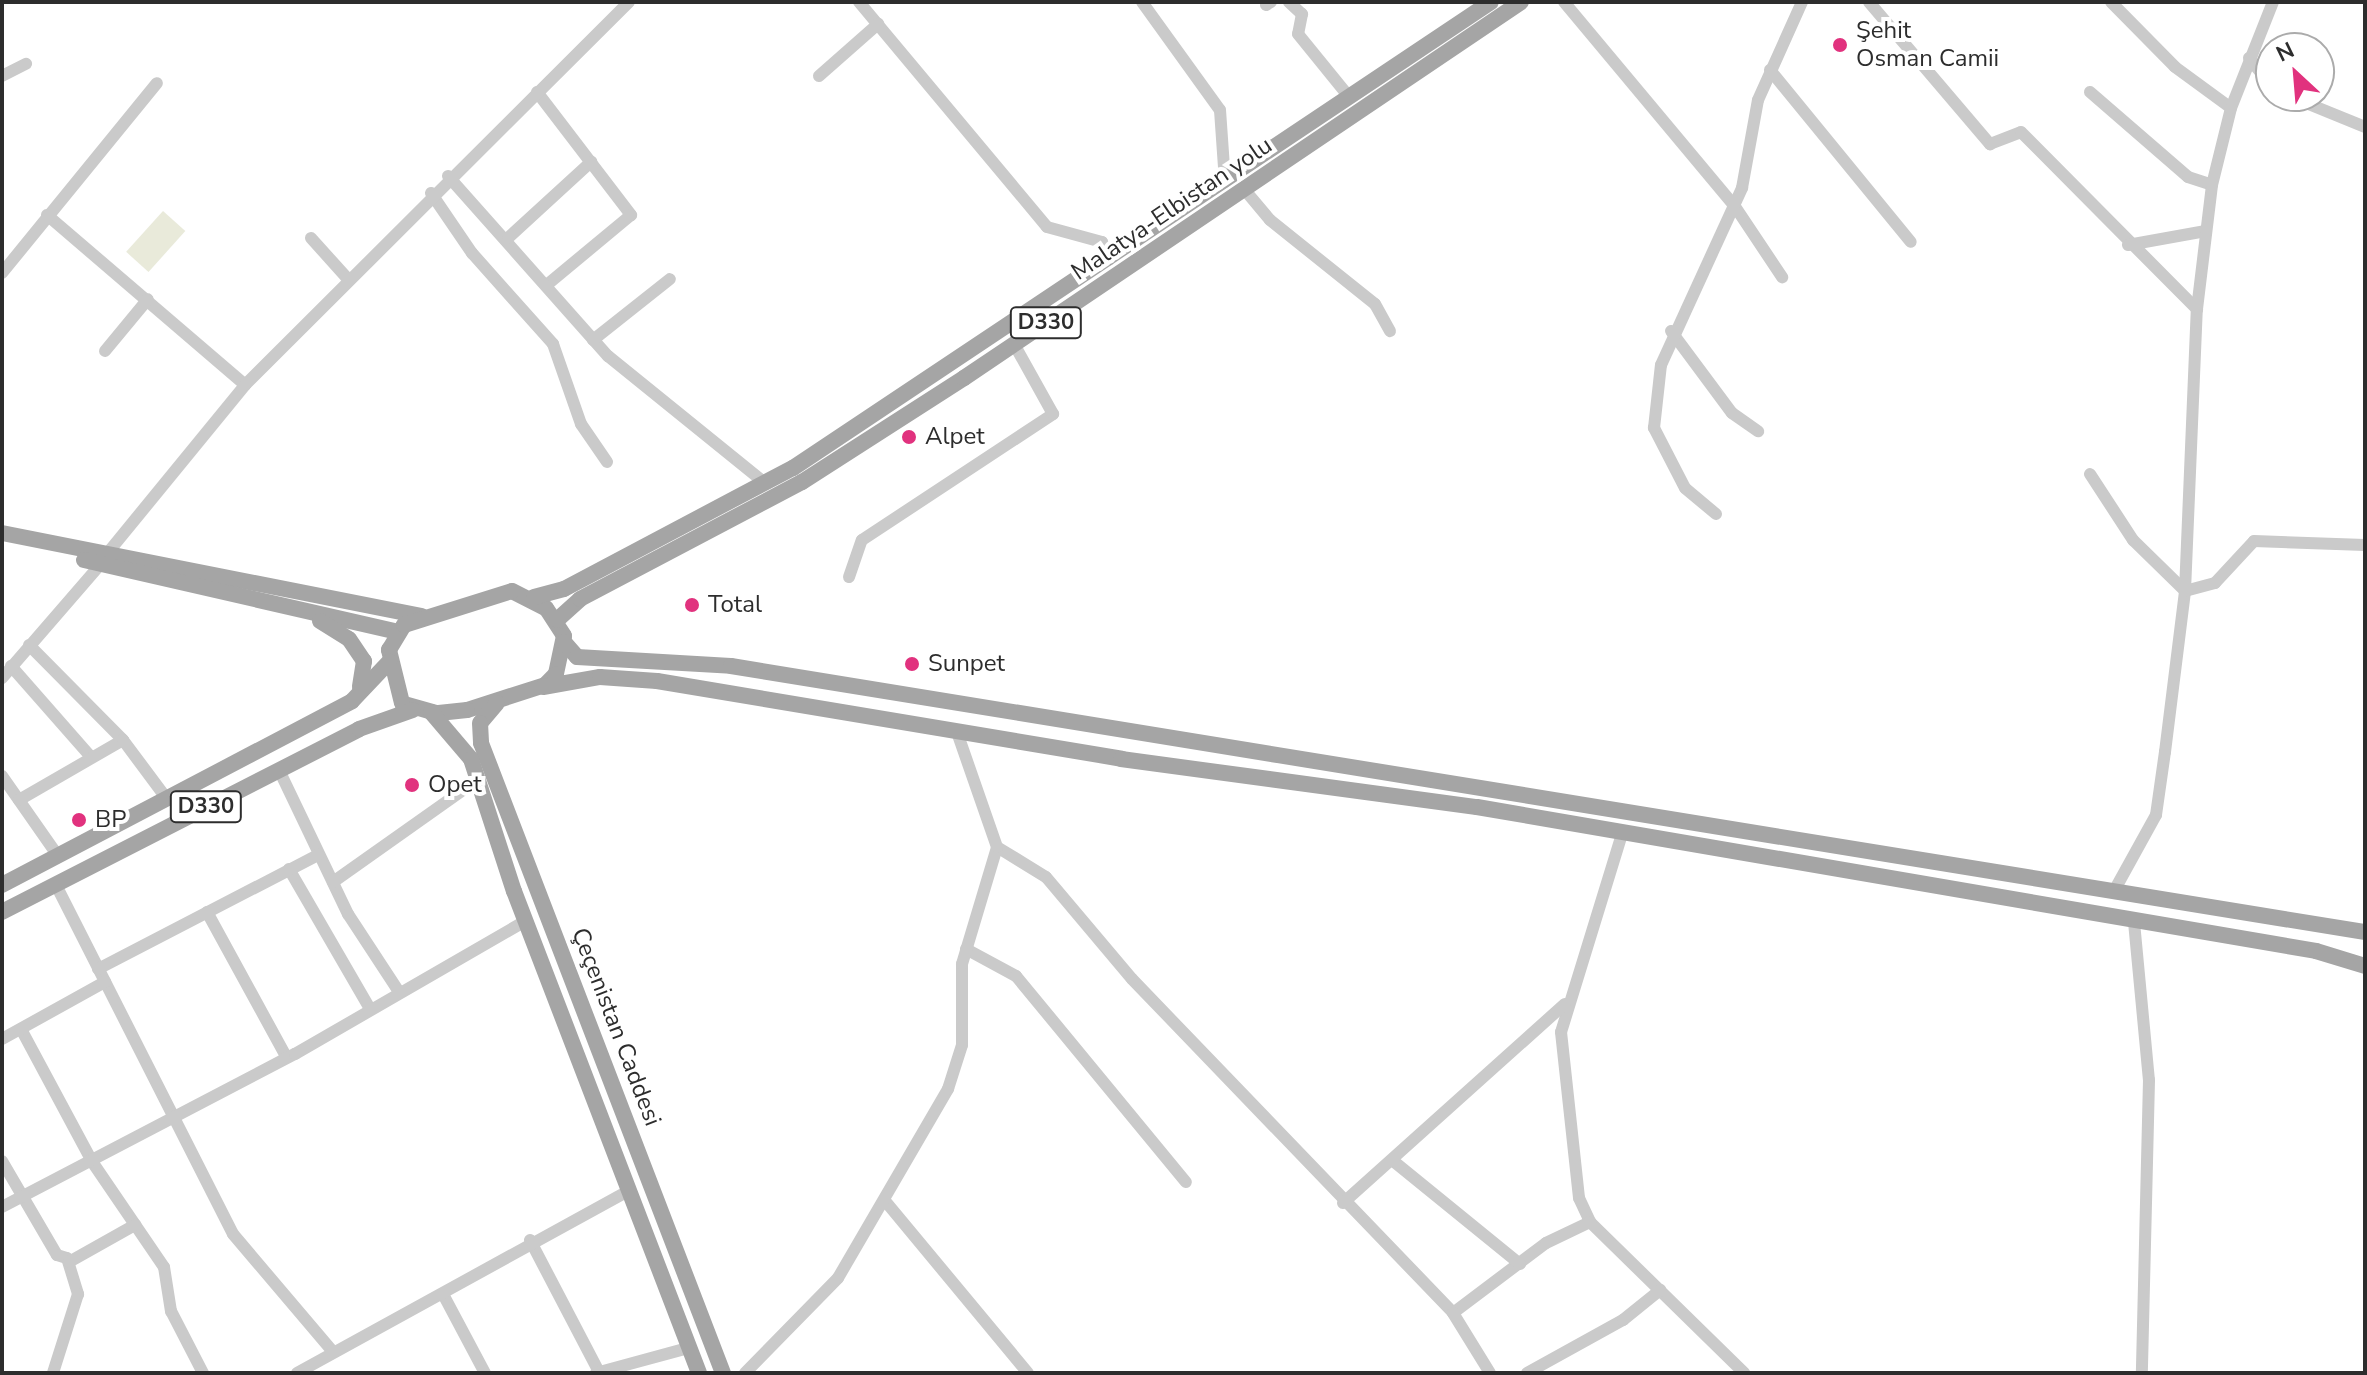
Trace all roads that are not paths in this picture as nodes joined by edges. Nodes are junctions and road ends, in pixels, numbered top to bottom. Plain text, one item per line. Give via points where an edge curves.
1 (629, 2) edge
2 (859, 2) edge
3 (1142, 2) edge
4 (1289, 2) edge
5 (1491, 2) edge
6 (1521, 2) edge
7 (1564, 2) edge
8 (1802, 2) edge
9 (1869, 2) edge
10 (2111, 2) edge
11 (2273, 2) edge
12 (878, 24) junction
13 (2249, 58) junction
14 (26, 64) dead end
15 (2255, 65) edge
16 (1770, 70) junction
17 (2, 76) edge
18 (819, 76) dead end
19 (157, 83) dead end
20 (537, 92) junction
21 (2090, 92) dead end
22 (1350, 98) junction
23 (2231, 108) junction
24 (2328, 112) edge
25 (2365, 127) edge
26 (591, 162) junction
27 (448, 176) junction
28 (1225, 182) junction
29 (2212, 185) junction
30 (1244, 189) junction
31 (431, 193) junction
32 (1734, 205) junction
33 (47, 215) junction
34 (2206, 231) junction
35 (311, 238) dead end
36 (508, 238) junction
37 (1911, 242) dead end
38 (2128, 245) junction
39 (1109, 260) junction
40 (2, 273) edge
41 (1782, 277) dead end
42 (347, 278) junction
43 (670, 279) dead end
44 (549, 283) junction
45 (148, 299) junction
46 (2197, 309) junction
47 (1390, 331) dead end
48 (1671, 331) junction
49 (593, 340) junction
50 (1014, 344) junction
51 (105, 351) dead end
52 (245, 385) junction
53 (1758, 431) dead end
54 (607, 462) dead end
55 (2090, 474) dead end
56 (765, 483) junction
57 (1716, 514) dead end
58 (2, 534) edge
59 (2365, 545) edge
60 (103, 560) junction
61 (849, 577) dead end
62 (2185, 591) junction
63 (534, 597) junction
64 (309, 614) junction
65 (422, 616) junction
66 (557, 620) junction
67 (399, 632) junction
68 (564, 642) junction
69 (29, 645) junction
70 (389, 662) junction
71 (11, 666) junction
72 (2, 678) edge
73 (543, 687) junction
74 (352, 701) junction
75 (497, 703) junction
76 (422, 711) junction
77 (957, 732) junction
78 (123, 740) junction
79 (91, 757) junction
80 (279, 770) junction
81 (2, 776) edge
82 (477, 780) junction
83 (167, 799) junction
84 (19, 800) junction
85 (1622, 834) junction
86 (997, 847) junction
87 (318, 855) junction
88 (58, 856) junction
89 (289, 869) junction
90 (333, 882) junction
91 (2, 885) edge
92 (56, 885) junction
93 (2114, 891) junction
94 (2, 912) edge
95 (207, 912) junction
96 (525, 921) junction
97 (2134, 922) junction
98 (2365, 932) edge
99 (966, 949) junction
100 (2365, 966) edge
101 (98, 969) junction
102 (105, 982) junction
103 (399, 992) junction
104 (1565, 1004) junction
105 (370, 1009) junction
106 (21, 1029) junction
107 (2, 1039) edge
108 (287, 1058) junction
109 (175, 1114) junction
110 (1392, 1160) junction
111 (2, 1161) edge
112 (93, 1163) junction
113 (1186, 1182) dead end
114 (630, 1190) junction
115 (21, 1197) junction
116 (886, 1202) junction
117 (1343, 1203) junction
118 (2, 1207) edge
119 (1590, 1222) junction
120 (135, 1225) junction
121 (530, 1240) junction
122 (69, 1262) junction
123 (1520, 1264) junction
124 (1660, 1290) junction
125 (444, 1296) junction
126 (1453, 1313) junction
127 (688, 1348) junction
128 (333, 1352) junction
129 (303, 1372) edge
130 (598, 1372) edge
131 (53, 1373) edge
132 (203, 1373) edge
133 (485, 1373) edge
134 (699, 1373) edge
135 (723, 1373) edge
136 (745, 1373) edge
137 (1028, 1373) edge
138 (1490, 1373) edge
139 (1527, 1373) edge
140 (1744, 1373) edge
141 (2142, 1373) edge

1 - 20 street
2 - 12 street
3 - 28 street via 1220,110
4 - 22 street via 1302,14 1298,34
5 - 22 main road, Malatya-Elbistan yolu / D330
6 - 30 main road, Malatya-Elbistan yolu / D330
7 - 32 street
8 - 16 street
9 - 38 street via 1990,144 2021,132
10 - 23 street via 2175,67
11 - 13 street
12 - 18 street
12 - 39 street via 1047,227 1102,242
13 - 15 street
13 - 23 street
14 - 17 street
16 - 32 street
16 - 37 street
19 - 33 street
20 - 26 street
20 - 27 street
21 - 29 street via 2188,177
22 - 28 main road, Malatya-Elbistan yolu / D330
23 - 29 street
24 - 25 street
26 - 36 street
26 - 44 street via 631,215
27 - 31 street
27 - 36 street
28 - 39 main road, Malatya-Elbistan yolu / D330
29 - 34 street
30 - 47 street via 1270,220 1375,304
30 - 50 main road, Malatya-Elbistan yolu / D330
31 - 42 street
31 - 54 street via 472,253 553,344 581,424
32 - 41 street
32 - 48 street via 1706,277
33 - 40 street
33 - 45 street
34 - 38 street
34 - 46 street
35 - 42 street
36 - 44 street
38 - 46 street
39 - 56 main road, Malatya-Elbistan yolu / D330
42 - 52 street
43 - 49 street
44 - 49 street
45 - 51 street
45 - 52 street
46 - 62 street
48 - 53 street via 1732,413
48 - 57 street via 1654,428 1685,488
49 - 56 street
50 - 61 street via 1053,414 862,540
50 - 66 main road, Malatya-Elbistan yolu / D330 via 802,482 580,599
52 - 60 street
55 - 62 street via 2133,540
56 - 63 main road, Malatya-Elbistan yolu / D330 via 564,589
58 - 60 main road
59 - 62 street via 2254,541 2215,583
60 - 64 main road
60 - 65 main road
60 - 69 street
62 - 93 street via 2156,815
63 - 65 main road via 512,591
63 - 66 main road
64 - 67 main road
64 - 74 main road via 349,639 364,661 367,676
65 - 67 main road
66 - 68 main road
67 - 70 main road
68 - 73 main road via 556,674
68 - 93 main road via 577,657 731,666
69 - 71 street
69 - 78 street
70 - 74 main road, D330
70 - 76 main road via 395,692
71 - 72 street
71 - 79 street
73 - 75 main road
73 - 77 main road via 600,677 657,681
74 - 83 main road, D330
75 - 76 main road
75 - 135 main road, Çeçenistan Caddesi via 480,723 481,743
76 - 80 main road, D330
76 - 82 main road, Çeçenistan Caddesi via 457,735
77 - 85 main road
77 - 86 street
78 - 79 street
78 - 83 street
79 - 84 street
80 - 87 street
80 - 92 main road, D330
81 - 84 street
82 - 90 street
82 - 96 main road, Çeçenistan Caddesi
83 - 88 main road, D330
84 - 88 street
85 - 97 main road
85 - 104 street
86 - 99 street
86 - 117 street via 1046,877
87 - 89 street
87 - 90 street
88 - 91 main road, D330
89 - 95 street
89 - 105 street
90 - 103 street
92 - 94 main road, D330
92 - 101 street
93 - 98 main road
95 - 101 street
95 - 108 street
96 - 103 street
96 - 114 main road, Çeçenistan Caddesi
97 - 100 main road
97 - 141 street via 2149,1080
99 - 113 street via 1016,976
99 - 116 street via 962,1045 948,1089
101 - 102 street
102 - 106 street
102 - 109 street
103 - 105 street
104 - 110 street via 1447,1103
104 - 119 street via 1560,1066 1567,1135
105 - 108 street
106 - 107 street
106 - 112 street
108 - 109 street
109 - 112 street
109 - 128 street via 233,1234
110 - 117 street
110 - 123 street
111 - 115 street
112 - 115 street
112 - 120 street
114 - 121 street
114 - 127 main road, Çeçenistan Caddesi
115 - 118 street
115 - 122 street
116 - 136 street via 838,1278
116 - 137 street
117 - 126 street
119 - 123 street
119 - 124 street
120 - 122 street
120 - 132 street via 170,1279 171,1311
121 - 125 street
121 - 130 street
122 - 131 street via 78,1294
123 - 126 street
124 - 139 street
124 - 140 street
125 - 128 street
125 - 133 street
126 - 138 street
127 - 130 street
127 - 134 main road, Çeçenistan Caddesi
128 - 129 street

